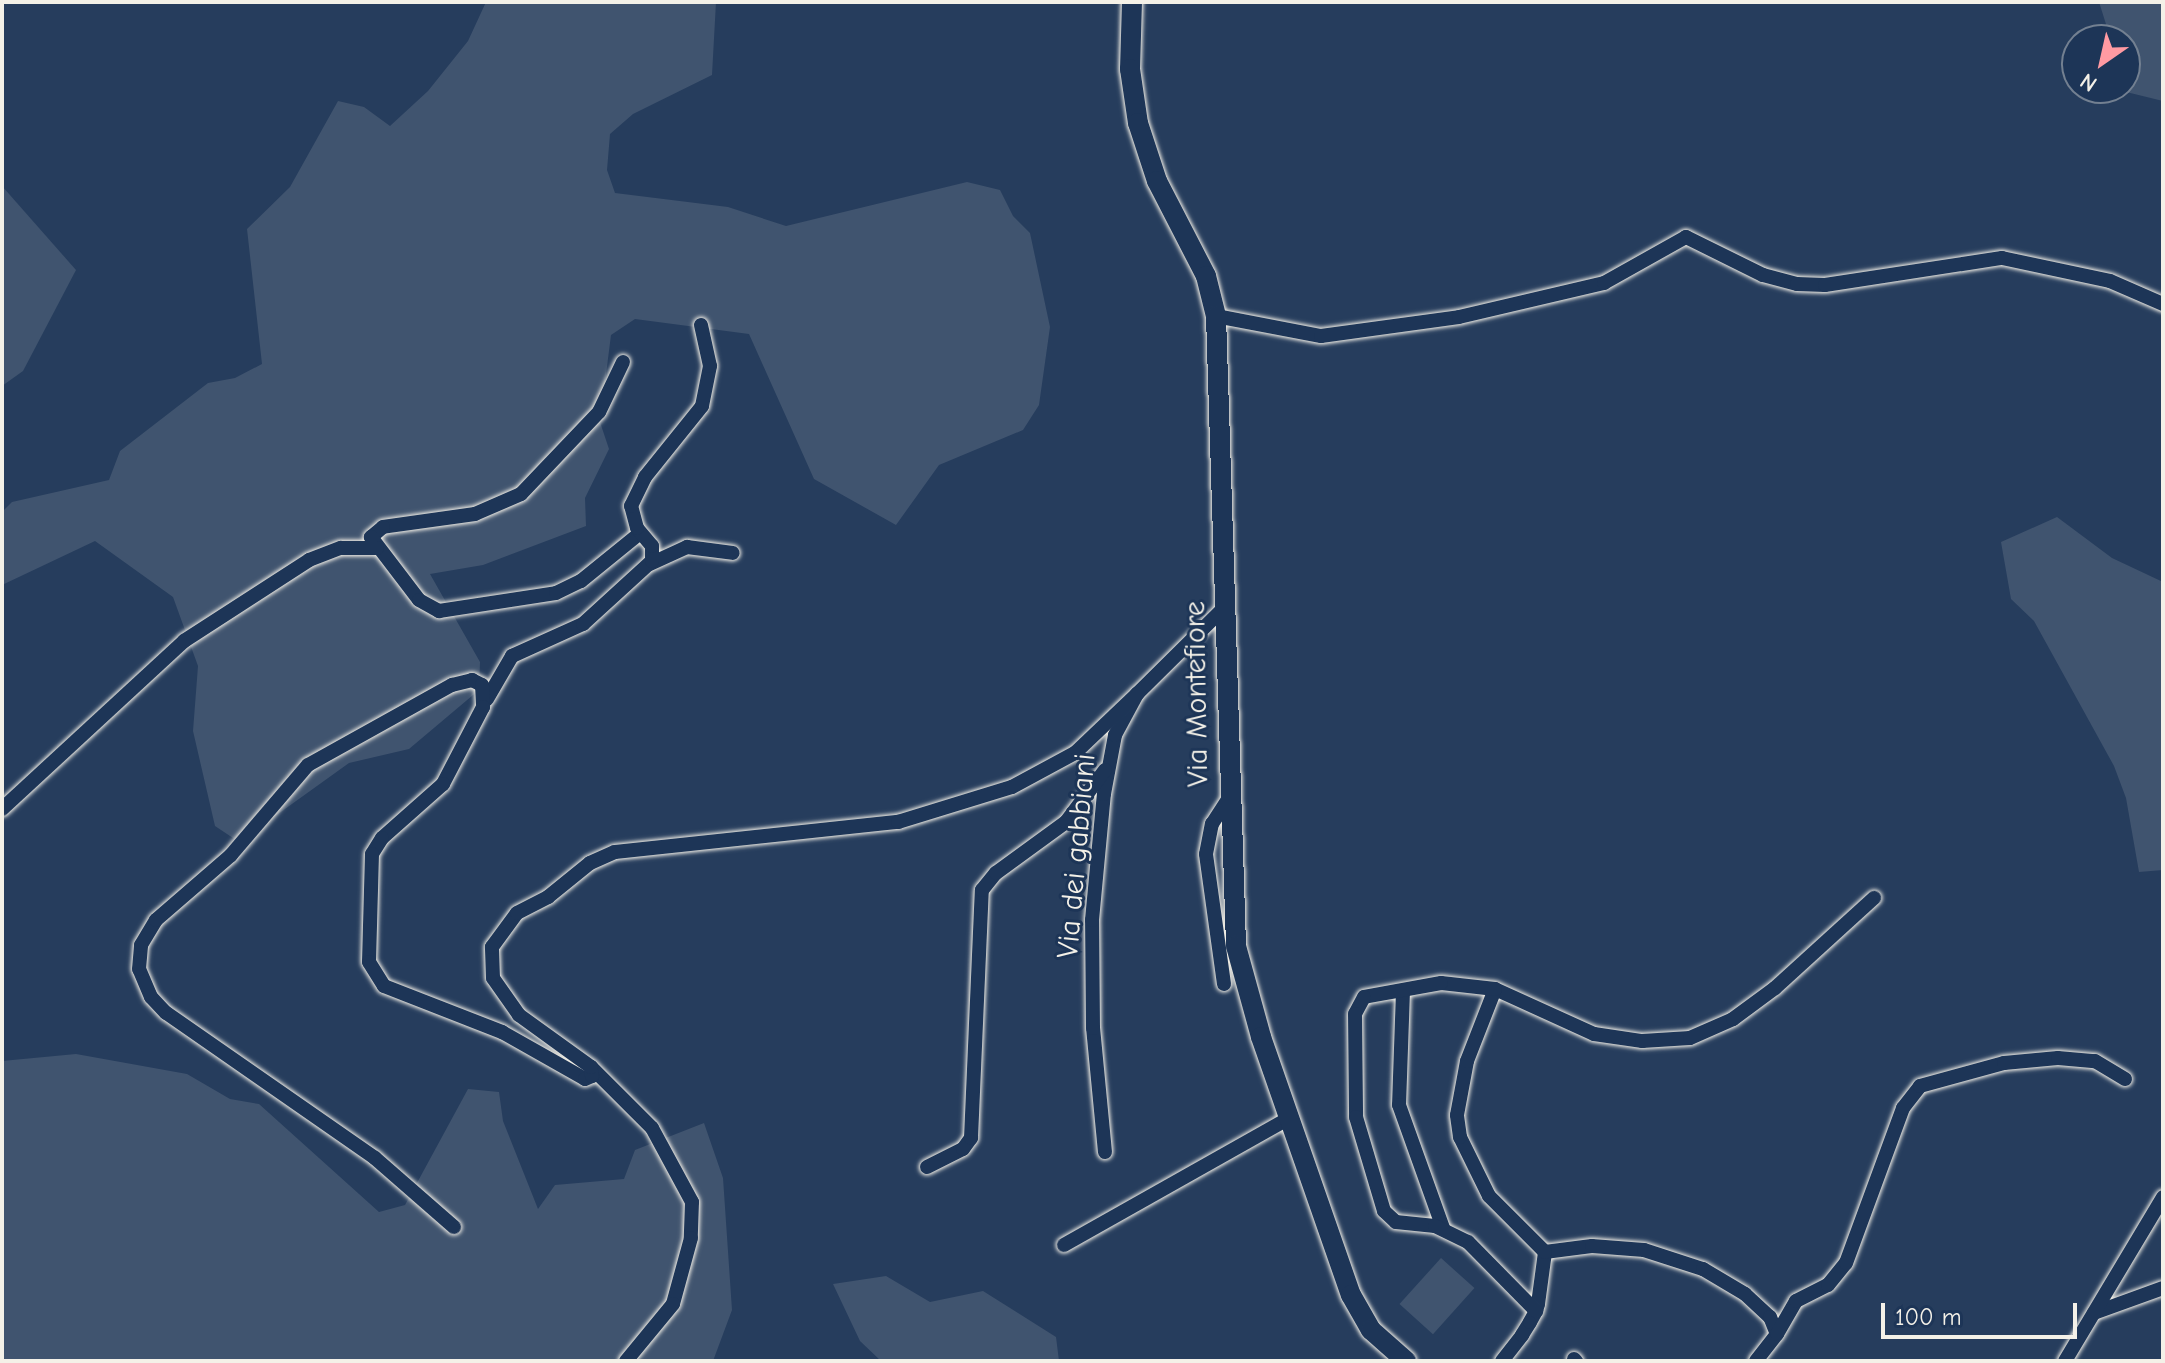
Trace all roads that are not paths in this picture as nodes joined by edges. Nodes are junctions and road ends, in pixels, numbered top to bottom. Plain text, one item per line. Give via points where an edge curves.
1 (1132, 2) edge
2 (2163, 304) edge
3 (1216, 316) junction
4 (701, 325) dead end
5 (623, 362) dead end
6 (640, 533) junction
7 (377, 548) junction
8 (733, 553) dead end
9 (650, 564) junction
10 (1225, 607) junction
11 (1137, 694) junction
12 (480, 714) junction
13 (1109, 763) junction
14 (1229, 798) junction
15 (2, 809) edge
16 (1874, 898) dead end
17 (1224, 984) dead end
18 (1495, 989) junction
19 (1403, 991) junction
20 (591, 1067) junction
21 (2125, 1079) dead end
22 (1289, 1118) junction
23 (1105, 1152) dead end
24 (927, 1167) dead end
25 (2163, 1197) edge
26 (454, 1227) dead end
27 (1443, 1228) junction
28 (1064, 1245) dead end
29 (1545, 1252) junction
30 (2163, 1288) edge
31 (1536, 1311) junction
32 (2094, 1313) junction
33 (1777, 1334) junction
34 (626, 1361) edge
35 (1406, 1361) edge
36 (1502, 1361) edge
37 (1756, 1361) edge
38 (2065, 1361) edge

1 - 3 main road, Via Montefiore via 1131,78 1138,123 1161,190 1206,276
2 - 3 street via 2110,281 2002,258 1825,285 1797,284 1763,275 1686,237 1585,289 1420,324 1309,336
3 - 10 main road, Via Montefiore
4 - 6 street via 709,355 708,387 697,414 638,487 631,506
5 - 7 street via 599,412 521,494 461,518 377,528 371,537
6 - 7 street via 581,581 556,593 439,611 419,600
6 - 9 street via 653,551
7 - 15 street via 341,548 309,560 184,641
8 - 9 street via 687,547
9 - 12 street via 590,620 512,656
10 - 11 street, Via dei gabbiani
10 - 14 main road, Via Montefiore
11 - 13 street, Via dei gabbiani via 1119,721
11 - 20 street via 1075,753 1012,787 898,822 615,852 517,913 490,953 499,990 524,1020
12 - 20 street via 435,795 410,811 372,854 370,966 384,986 502,1032 577,1077 588,1078
12 - 26 street via 484,687 474,680 460,682 319,757 231,855 156,920 138,960 151,997 166,1013 375,1158
13 - 23 street, Via dei gabbiani via 1092,928 1093,1028
13 - 24 street via 1066,822 982,890 977,912 971,1138 963,1149
14 - 17 street via 1212,824 1206,854
14 - 22 main road, Via Montefiore via 1234,936
16 - 18 street via 1775,988 1733,1019 1690,1038 1642,1041 1594,1034
18 - 19 street via 1446,983
18 - 29 street via 1464,1073 1457,1115 1460,1137 1489,1196
19 - 27 street via 1399,1105
19 - 27 street via 1366,996 1357,1006 1359,1141 1389,1217
20 - 34 street via 652,1128 692,1202 691,1238 676,1297
21 - 33 street via 2095,1061 2058,1058 2004,1063 1920,1086 1903,1108 1846,1263 1828,1285 1796,1301
22 - 28 street
22 - 35 main road, Via Montefiore via 1356,1307 1380,1340
25 - 32 street
27 - 31 street via 1485,1255
29 - 31 street
29 - 33 street via 1612,1247 1684,1261 1753,1299
30 - 32 street
31 - 36 street
32 - 38 street
33 - 37 street

